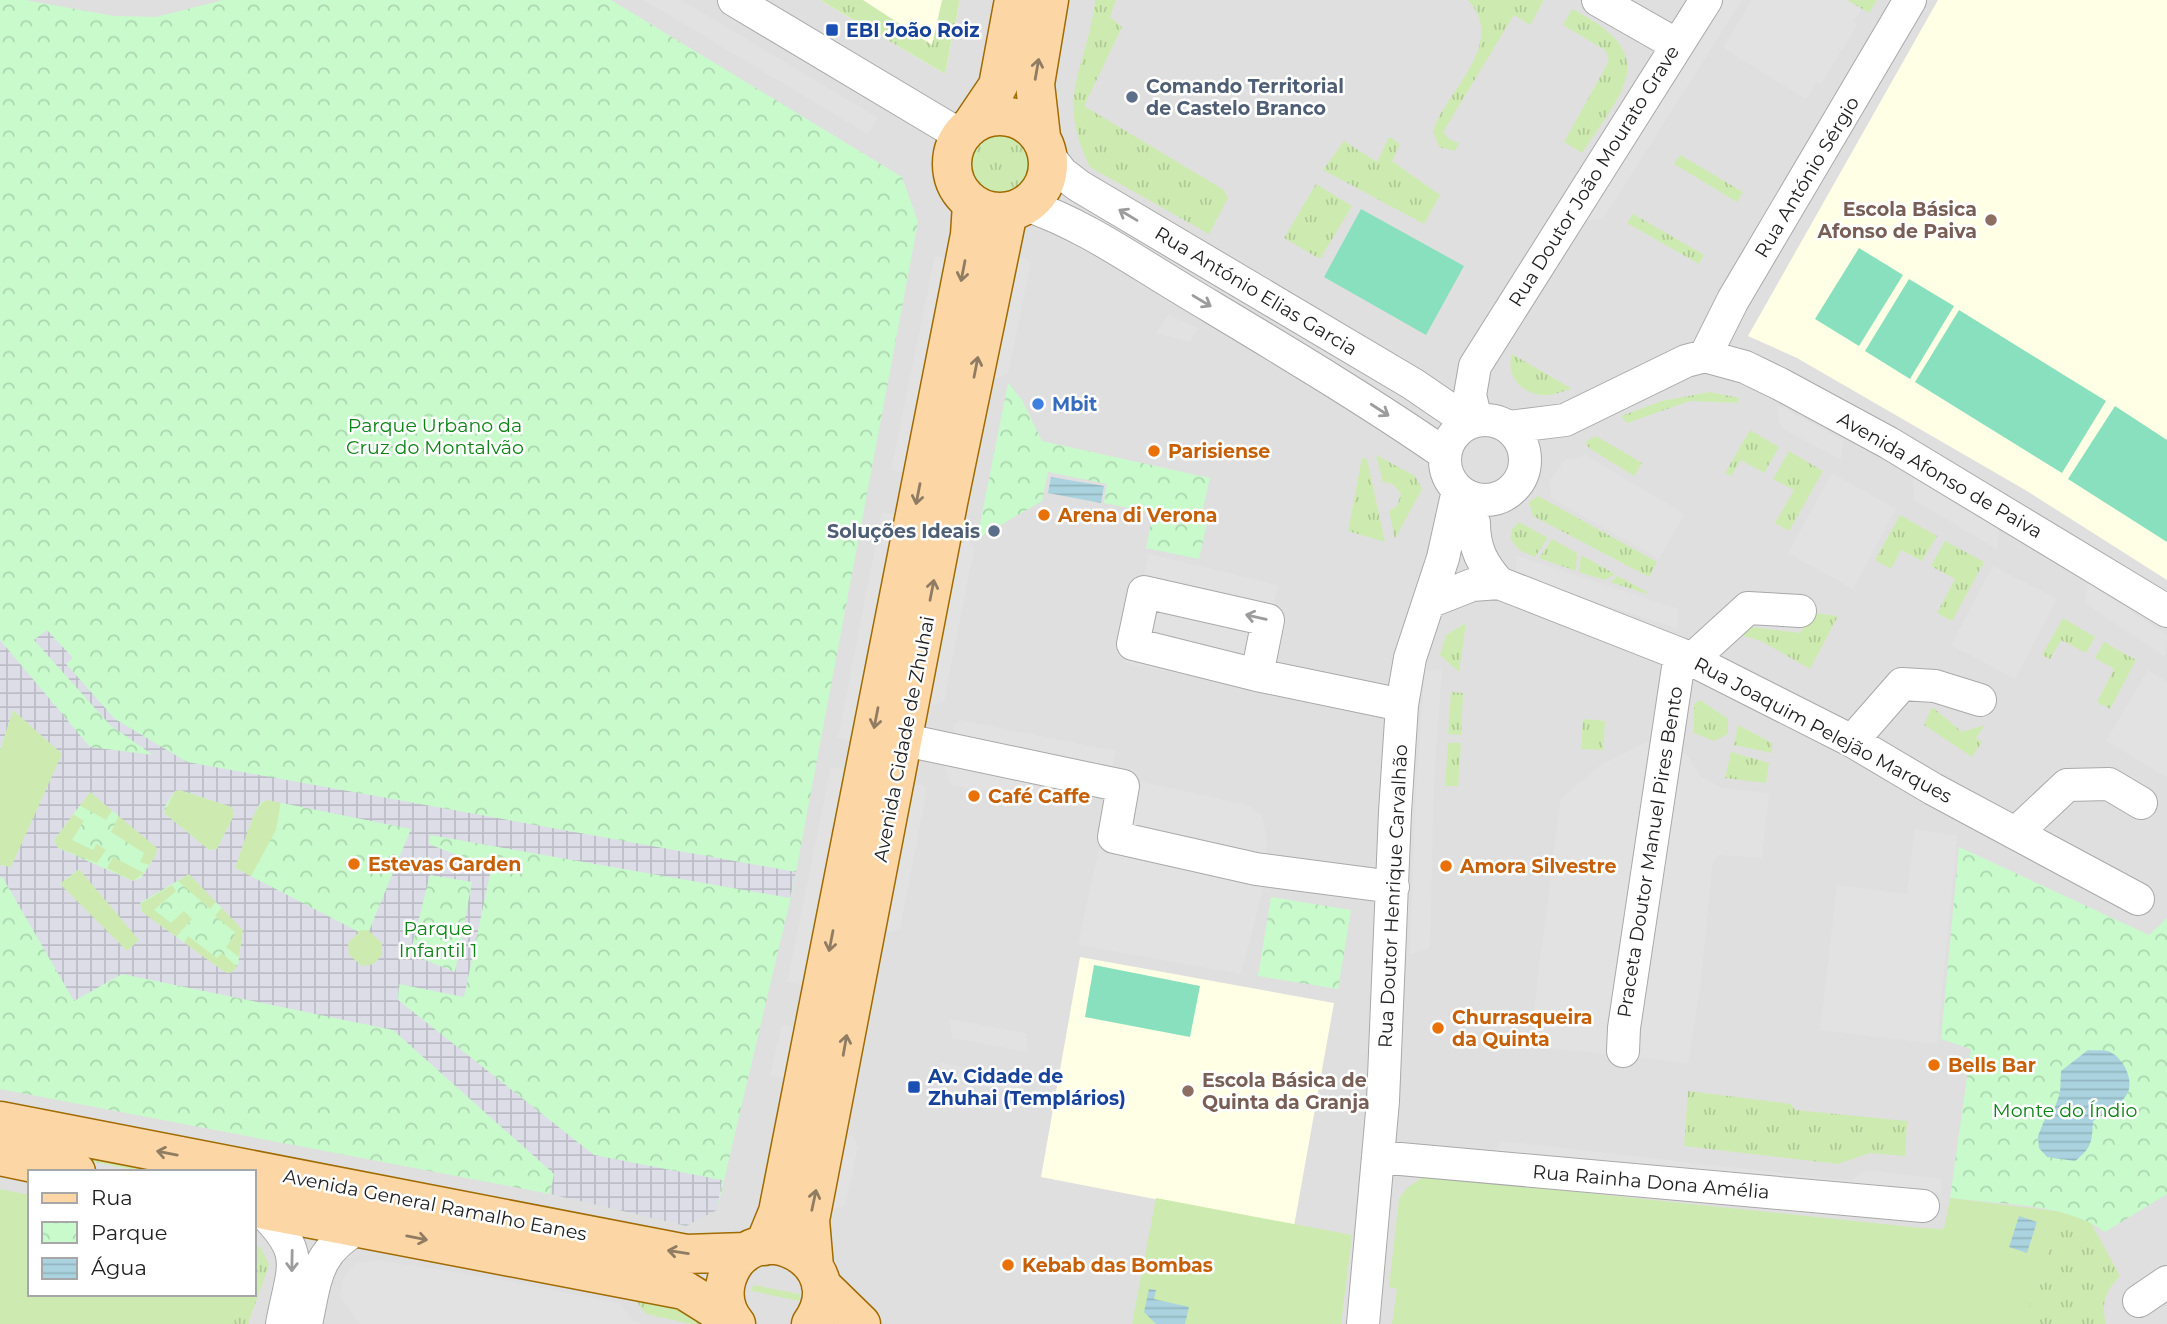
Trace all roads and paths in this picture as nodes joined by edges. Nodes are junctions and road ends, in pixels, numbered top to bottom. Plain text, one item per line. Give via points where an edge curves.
1 (734, 0) edge
2 (1014, 0) edge
3 (1049, 0) edge
4 (1598, 0) edge
5 (1706, 0) edge
6 (1910, 0) edge
7 (1676, 45) junction
8 (967, 129) junction
9 (1044, 146) junction
10 (972, 204) junction
11 (1017, 209) junction
12 (1705, 356) junction
13 (1479, 359) junction
14 (1418, 388) junction
15 (1565, 420) junction
16 (1489, 424) junction
17 (1445, 454) junction
18 (1524, 469) junction
19 (1458, 490) junction
20 (1484, 511) junction
21 (1443, 558) junction
22 (1499, 583) junction
23 (1429, 602) junction
24 (1800, 611) dead end
25 (2167, 611) edge
26 (1686, 657) junction
27 (1257, 675) dead end
28 (1980, 701) dead end
29 (1402, 705) junction
30 (905, 740) junction
31 (1852, 741) junction
32 (2141, 803) dead end
33 (2015, 833) junction
34 (1393, 887) junction
35 (2138, 899) dead end
36 (1623, 1051) dead end
37 (0, 1121) edge
38 (0, 1157) edge
39 (1378, 1157) junction
40 (66, 1170) edge
41 (253, 1170) edge
42 (256, 1171) edge
43 (1923, 1206) dead end
44 (257, 1208) edge
45 (360, 1227) junction
46 (755, 1249) junction
47 (818, 1276) junction
48 (2167, 1282) edge
49 (2139, 1301) dead end
50 (734, 1322) edge
51 (282, 1324) edge
52 (306, 1324) edge
53 (811, 1324) edge
54 (860, 1324) edge
55 (1363, 1324) edge

1 - 8 street
2 - 8 main road via 998,86
9 -> 3 main road via 1035,84
4 - 7 street
5 - 7 street, Rua Doutor João Mourato Grave
6 - 12 street, Rua António Sérgio via 1733,300
7 - 13 street, Rua Doutor João Mourato Grave
8 - 9 main road via 987,117 1017,118
8 - 10 main road via 953,150 954,180
9 - 11 main road via 1045,183
14 -> 9 street, Rua António Elias Garcia via 1079,186 1062,173
10 - 11 main road via 996,213
10 -> 46 main road, Avenida Cidade de Zhuhai via 970,235 778,1212
11 -> 17 street, Rua António Elias Garcia via 1057,216 1322,373
30 -> 11 main road, Avenida Cidade de Zhuhai via 948,503
12 - 15 street via 1686,360
12 - 25 street, Avenida Afonso de Paiva via 1745,367 1889,443
13 - 14 street via 1449,380
13 - 16 street, Rua Doutor João Mourato Grave via 1470,395
14 - 16 street, Rua António Elias Garcia
15 - 16 street
15 - 18 street
16 - 17 street via 1450,441
16 - 18 street via 1524,450
17 - 19 street
18 - 20 street via 1516,486
19 - 20 street via 1481,500
19 - 21 street, Rua Doutor Henrique Carvalhão
20 - 21 street
20 - 22 street via 1474,543 1484,567
21 - 23 street, Rua Doutor Henrique Carvalhão
22 - 23 street, Rua Joaquim Pelejão Marques via 1472,585
22 - 26 street, Rua Joaquim Pelejão Marques
23 - 29 street, Rua Doutor Henrique Carvalhão via 1410,659
24 - 26 street via 1748,608
26 - 31 street, Rua Joaquim Pelejão Marques
26 - 36 street, Praceta Doutor Manuel Pires Bento
27 - 29 street
28 - 31 street via 1935,686 1902,684
29 - 34 street, Rua Doutor Henrique Carvalhão
30 - 34 street via 1123,786 1114,837 1256,869
47 -> 30 main road, Avenida Cidade de Zhuhai via 810,1220
31 - 33 street, Rua Joaquim Pelejão Marques
32 - 33 street via 2109,784 2067,785
33 - 35 street, Rua Joaquim Pelejão Marques
34 - 39 street, Rua Doutor Henrique Carvalhão
41 -> 37 main road, Avenida General Ramalho Eanes
38 - 40 main road
39 - 43 street, Rua Rainha Dona Amélia
39 - 55 street, Rua Doutor Henrique Carvalhão
46 -> 42 main road, Avenida General Ramalho Eanes via 686,1254
44 - 45 main road, Avenida General Ramalho Eanes
44 -> 51 street via 282,1231 293,1252
45 -> 50 main road, Avenida General Ramalho Eanes via 684,1290
45 - 52 street via 339,1239 319,1264
46 - 47 main road, Avenida General Ramalho Eanes via 792,1249
46 - 50 main road, Avenida Cidade de Zhuhai via 733,1266 726,1283 725,1302
47 - 53 main road, Avenida Cidade de Zhuhai via 821,1304
47 - 54 main road
48 - 49 street

